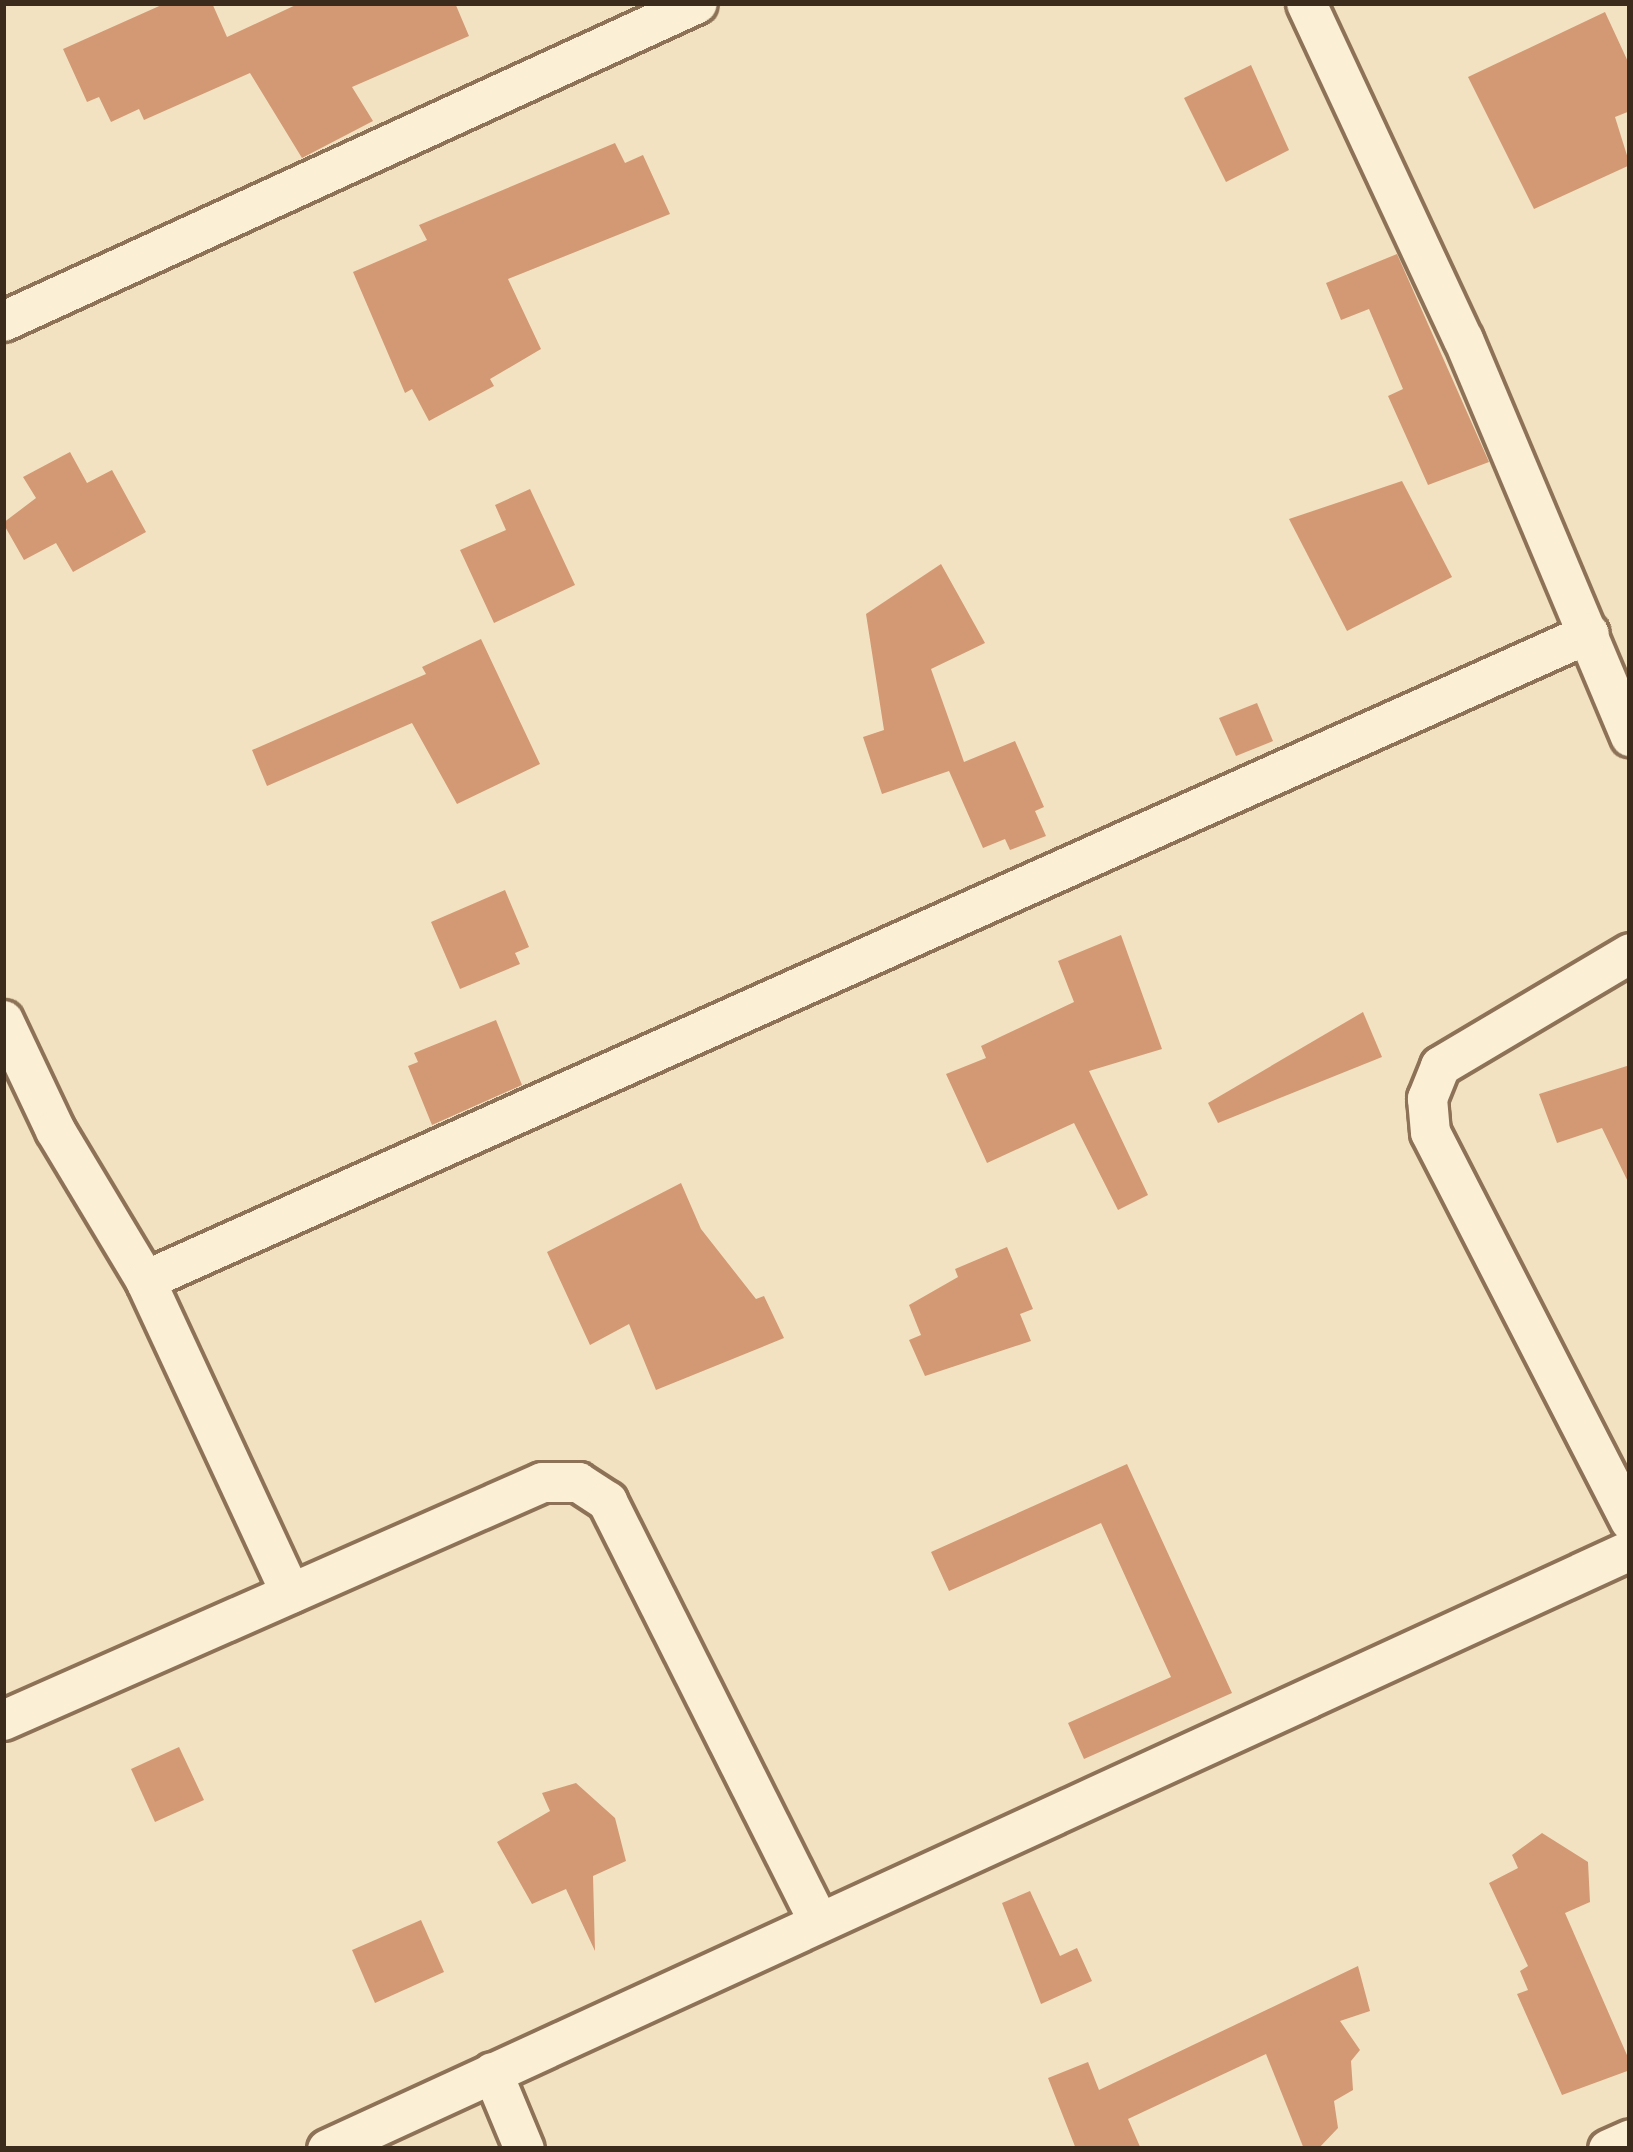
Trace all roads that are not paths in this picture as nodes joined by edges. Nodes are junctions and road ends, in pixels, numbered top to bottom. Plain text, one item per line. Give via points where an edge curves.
1 (697, 3) edge
2 (1306, 3) edge
3 (3, 321) edge
4 (1589, 633) junction
5 (1630, 736) edge
6 (1630, 953) edge
7 (3, 1020) edge
8 (146, 1280) junction
9 (1630, 1521) edge
10 (1630, 1550) edge
11 (290, 1593) junction
12 (3, 1720) edge
13 (819, 1922) junction
14 (491, 2072) junction
15 (1630, 2139) edge
16 (327, 2149) edge
17 (524, 2149) edge
18 (1608, 2149) edge

1 - 3 street
2 - 4 street
4 - 5 street
4 - 8 street
6 - 9 street via 1440,1066 1427,1098 1430,1132
7 - 8 street via 55,1130
8 - 11 street
10 - 13 street
11 - 12 street
11 - 13 street via 542,1481 578,1481 607,1501
13 - 14 street
14 - 16 street
14 - 17 street
15 - 18 street

